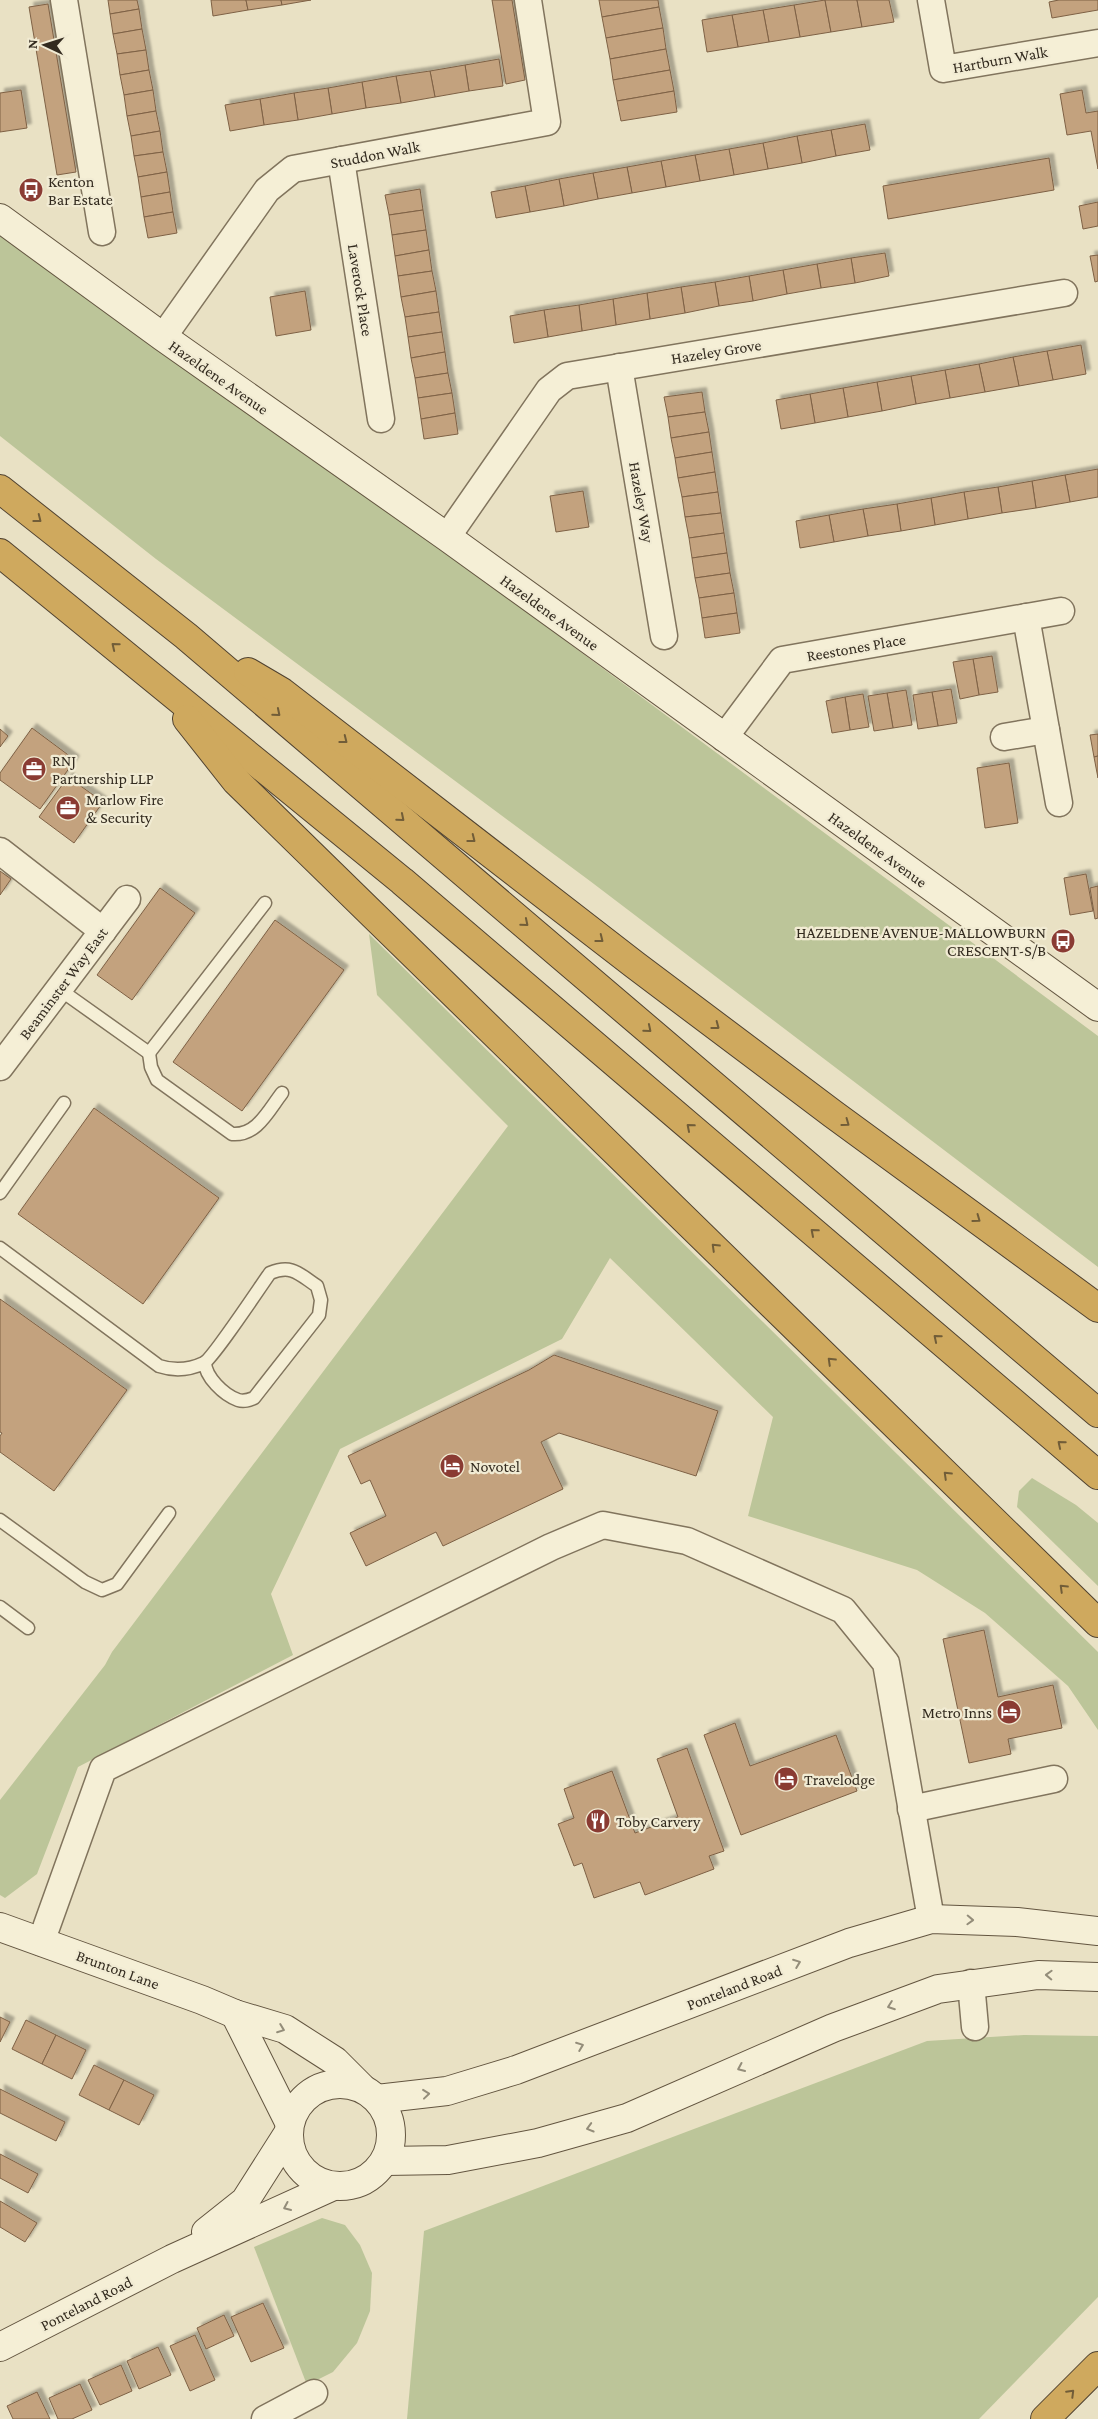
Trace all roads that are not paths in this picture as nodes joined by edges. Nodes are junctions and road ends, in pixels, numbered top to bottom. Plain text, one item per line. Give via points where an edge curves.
1 (64, 0) edge
2 (528, 0) edge
3 (931, 0) edge
4 (1098, 43) edge
5 (341, 160) junction
6 (0, 218) edge
7 (102, 232) dead end
8 (1064, 293) dead end
9 (163, 337) junction
10 (619, 367) junction
11 (381, 419) dead end
12 (0, 489) edge
13 (447, 537) junction
14 (0, 553) edge
15 (1061, 611) dead end
16 (1026, 617) junction
17 (186, 636) junction
18 (664, 636) dead end
19 (153, 676) junction
20 (1046, 730) junction
21 (724, 738) junction
22 (1004, 738) dead end
23 (1059, 803) dead end
24 (0, 851) edge
25 (127, 899) dead end
26 (265, 903) dead end
27 (103, 931) junction
28 (59, 989) junction
29 (1098, 1007) edge
30 (149, 1053) junction
31 (0, 1067) edge
32 (282, 1093) dead end
33 (64, 1103) dead end
34 (0, 1194) edge
35 (0, 1248) edge
36 (1098, 1308) edge
37 (205, 1362) junction
38 (1098, 1413) edge
39 (1098, 1475) edge
40 (170, 1513) dead end
41 (0, 1520) edge
42 (0, 1608) edge
43 (1098, 1623) edge
44 (28, 1628) dead end
45 (1054, 1779) dead end
46 (911, 1809) junction
47 (931, 1919) junction
48 (0, 1927) edge
49 (1098, 1931) edge
50 (41, 1942) junction
51 (1098, 1977) edge
52 (971, 1983) junction
53 (235, 2014) junction
54 (975, 2027) dead end
55 (369, 2093) junction
56 (288, 2128) junction
57 (385, 2161) junction
58 (331, 2187) junction
59 (172, 2259) junction
60 (0, 2347) edge
61 (1098, 2366) edge
62 (314, 2393) dead end
63 (265, 2419) edge
64 (1045, 2419) edge

1 - 7 street
2 - 5 street, Studdon Walk via 547,122
3 - 4 street, Hartburn Walk via 943,69
5 - 9 street, Studdon Walk via 293,169 267,190
5 - 11 street, Laverock Place
6 - 9 main road, Hazeldene Avenue
8 - 10 street, Hazeley Grove
9 - 13 main road, Hazeldene Avenue
10 - 13 street, Hazeley Grove via 566,376 548,390
10 - 18 street, Hazeley Way
12 -> 17 highway
13 - 21 main road, Hazeldene Avenue
19 -> 14 highway
15 - 16 street, Reestones Place
16 - 20 street
16 - 21 street, Reestones Place via 782,660
17 -> 36 highway via 282,692 634,965
17 -> 38 highway
39 -> 19 highway via 402,881
43 -> 19 highway via 236,781
20 - 22 street
20 - 23 street
21 - 29 main road, Hazeldene Avenue
24 - 27 street
25 - 27 street, Beaminster Way East
26 - 30 lane
27 - 28 street, Beaminster Way East
28 - 30 lane
28 - 31 street, Beaminster Way East
30 - 32 lane via 157,1080 232,1134 242,1135 254,1130
33 - 34 lane
35 - 37 lane via 159,1366 181,1370
37 - 37 lane via 205,1372 210,1379 237,1400 254,1398 319,1315 321,1300 317,1286 293,1269 270,1273
40 - 41 lane via 118,1584 102,1590 85,1582
42 - 44 lane
45 - 46 street
46 - 47 street
46 - 50 street via 886,1664 843,1610 687,1541 603,1525 551,1547 103,1769
47 -> 49 main road, Ponteland Road via 1017,1922
55 -> 47 main road, Ponteland Road via 446,2091 516,2070 849,1943
48 - 50 main road, Brunton Lane
50 - 53 main road, Brunton Lane
51 -> 52 main road via 1038,1975
52 - 54 street
52 -> 57 main road via 938,1989 833,2028 626,2118 538,2143 448,2160
53 -> 55 main road, Brunton Lane via 285,2029 335,2062
53 - 56 main road
55 - 56 main road via 336,2083 311,2091
55 - 57 main road via 389,2118 391,2140
56 - 58 main road via 293,2159 308,2177
56 - 59 main road, Ponteland Road via 245,2201
57 - 58 main road via 371,2177 352,2186
58 -> 59 main road, Ponteland Road
59 - 60 main road, Ponteland Road
64 -> 61 highway
62 - 63 street

